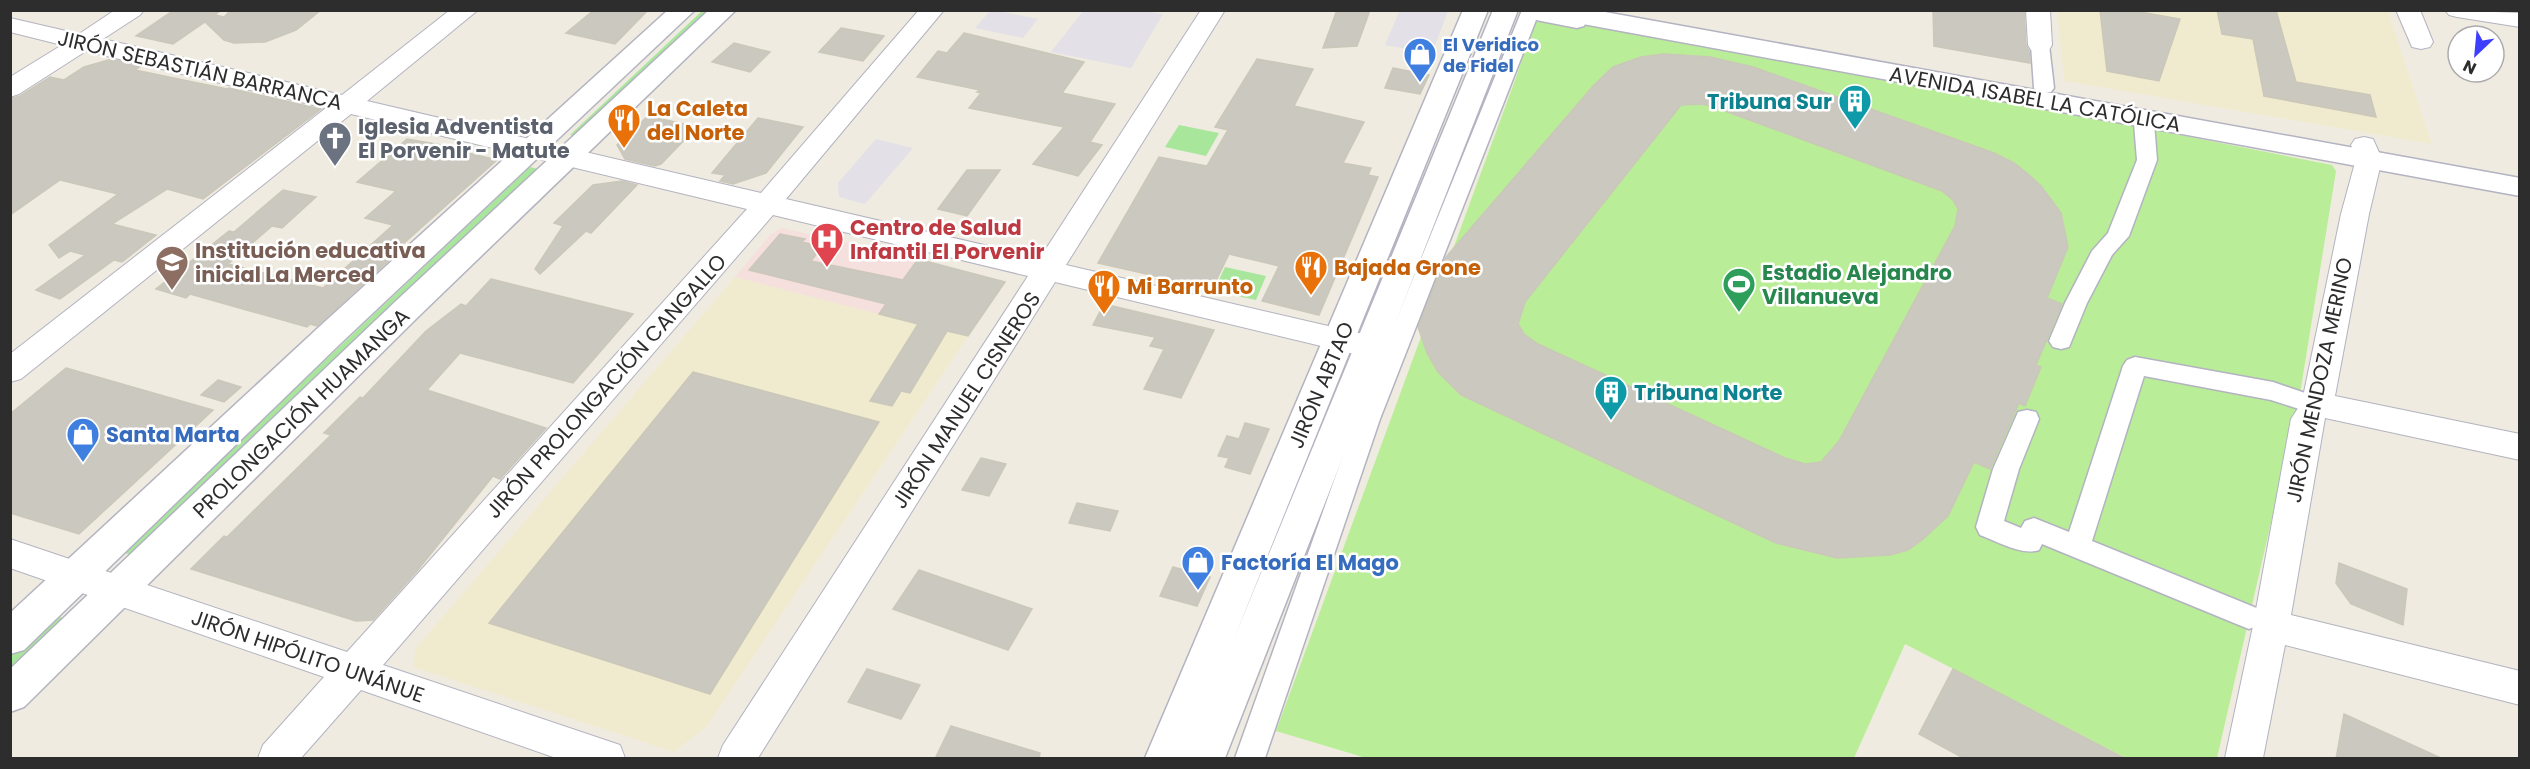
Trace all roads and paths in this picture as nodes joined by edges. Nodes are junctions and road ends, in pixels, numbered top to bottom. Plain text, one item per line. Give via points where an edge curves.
1 (132, 10) edge
2 (466, 10) edge
3 (683, 10) edge
4 (724, 10) edge
5 (932, 10) edge
6 (1213, 10) edge
7 (1476, 10) edge
8 (1605, 10) edge
9 (2038, 10) edge
10 (2408, 10) edge
11 (2457, 10) edge
12 (1529, 11) edge
13 (2520, 20) edge
14 (11, 26) edge
15 (83, 42) junction
16 (2421, 42) dead end
17 (2040, 45) joint
18 (2044, 88) junction
19 (10, 89) edge
20 (349, 105) junction
21 (2145, 123) junction
22 (533, 148) junction
23 (2366, 152) junction
24 (568, 157) junction
25 (2315, 161) dead end
26 (2520, 172) edge
27 (2520, 187) edge
28 (767, 204) junction
29 (1048, 270) junction
30 (1339, 339) junction
31 (2061, 342) dead end
32 (1371, 347) junction
33 (10, 371) edge
34 (2308, 402) junction
35 (2027, 419) dead end
36 (2520, 447) edge
37 (2077, 547) junction
38 (10, 553) edge
39 (77, 576) junction
40 (119, 591) junction
41 (2260, 621) junction
42 (10, 638) edge
43 (353, 671) junction
44 (2520, 688) edge
45 (10, 695) edge
46 (277, 759) edge
47 (606, 759) edge
48 (737, 759) edge
49 (1165, 759) edge
50 (1205, 759) edge
51 (1250, 759) edge
52 (2244, 759) edge

1 - 15 street
2 - 20 street
3 - 22 street, PROLONGACIÓN HUAMANGA
4 - 24 street, PROLONGACIÓN HUAMANGA
5 - 28 street, JIRÓN PROLONGACIÓN CANGALLO
6 - 29 street, JIRÓN MANUEL CISNEROS
7 - 30 street, JIRÓN ABTAO
8 - 18 street, AVENIDA ISABEL LA CATÓLICA
9 - 17 street
10 - 16 street
11 - 13 street
12 - 21 street
12 - 23 street, AVENIDA ISABEL LA CATÓLICA
12 - 32 street, JIRÓN ABTAO
12 - 51 street via 1368,419
14 - 15 street, JIRÓN SEBASTIÁN BARRANCA
15 - 19 street
15 - 20 street, JIRÓN SEBASTIÁN BARRANCA
17 - 18 street
18 - 23 street, AVENIDA ISABEL LA CATÓLICA
20 - 22 street, JIRÓN SEBASTIÁN BARRANCA
20 - 33 street
21 - 25 street via 2316,154
21 - 31 street via 2147,159 2118,236 2103,250
22 - 24 street, JIRÓN SEBASTIÁN BARRANCA
22 - 39 street, PROLONGACIÓN HUAMANGA
23 - 26 street, AVENIDA ISABEL LA CATÓLICA
23 - 27 street, AVENIDA ISABEL LA CATÓLICA
23 - 34 street, JIRÓN MENDOZA MERINO
24 - 28 street, JIRÓN SEBASTIÁN BARRANCA
24 - 40 street, PROLONGACIÓN HUAMANGA
28 - 29 street, JIRÓN SEBASTIÁN BARRANCA
28 - 43 street, JIRÓN PROLONGACIÓN CANGALLO
29 - 30 street, JIRÓN SEBASTIÁN BARRANCA
29 - 48 street, JIRÓN MANUEL CISNEROS
30 - 32 street, JIRÓN SEBASTIÁN BARRANCA
30 - 49 street, JIRÓN ABTAO
32 - 50 street, JIRÓN ABTAO
34 - 36 street
34 - 37 street via 2273,391 2135,366
34 - 41 street, JIRÓN MENDOZA MERINO
35 - 37 street via 2006,469 1989,527 2030,542 2034,530
37 - 41 street
38 - 39 street, JIRÓN HIPÓLITO UNÁNUE
39 - 40 street, JIRÓN HIPÓLITO UNÁNUE
39 - 42 street, PROLONGACIÓN HUAMANGA
40 - 43 street, JIRÓN HIPÓLITO UNÁNUE
40 - 45 street, PROLONGACIÓN HUAMANGA
41 - 44 street
41 - 52 street, JIRÓN MENDOZA MERINO
43 - 46 street, JIRÓN PROLONGACIÓN CANGALLO
43 - 47 street, JIRÓN HIPÓLITO UNÁNUE

